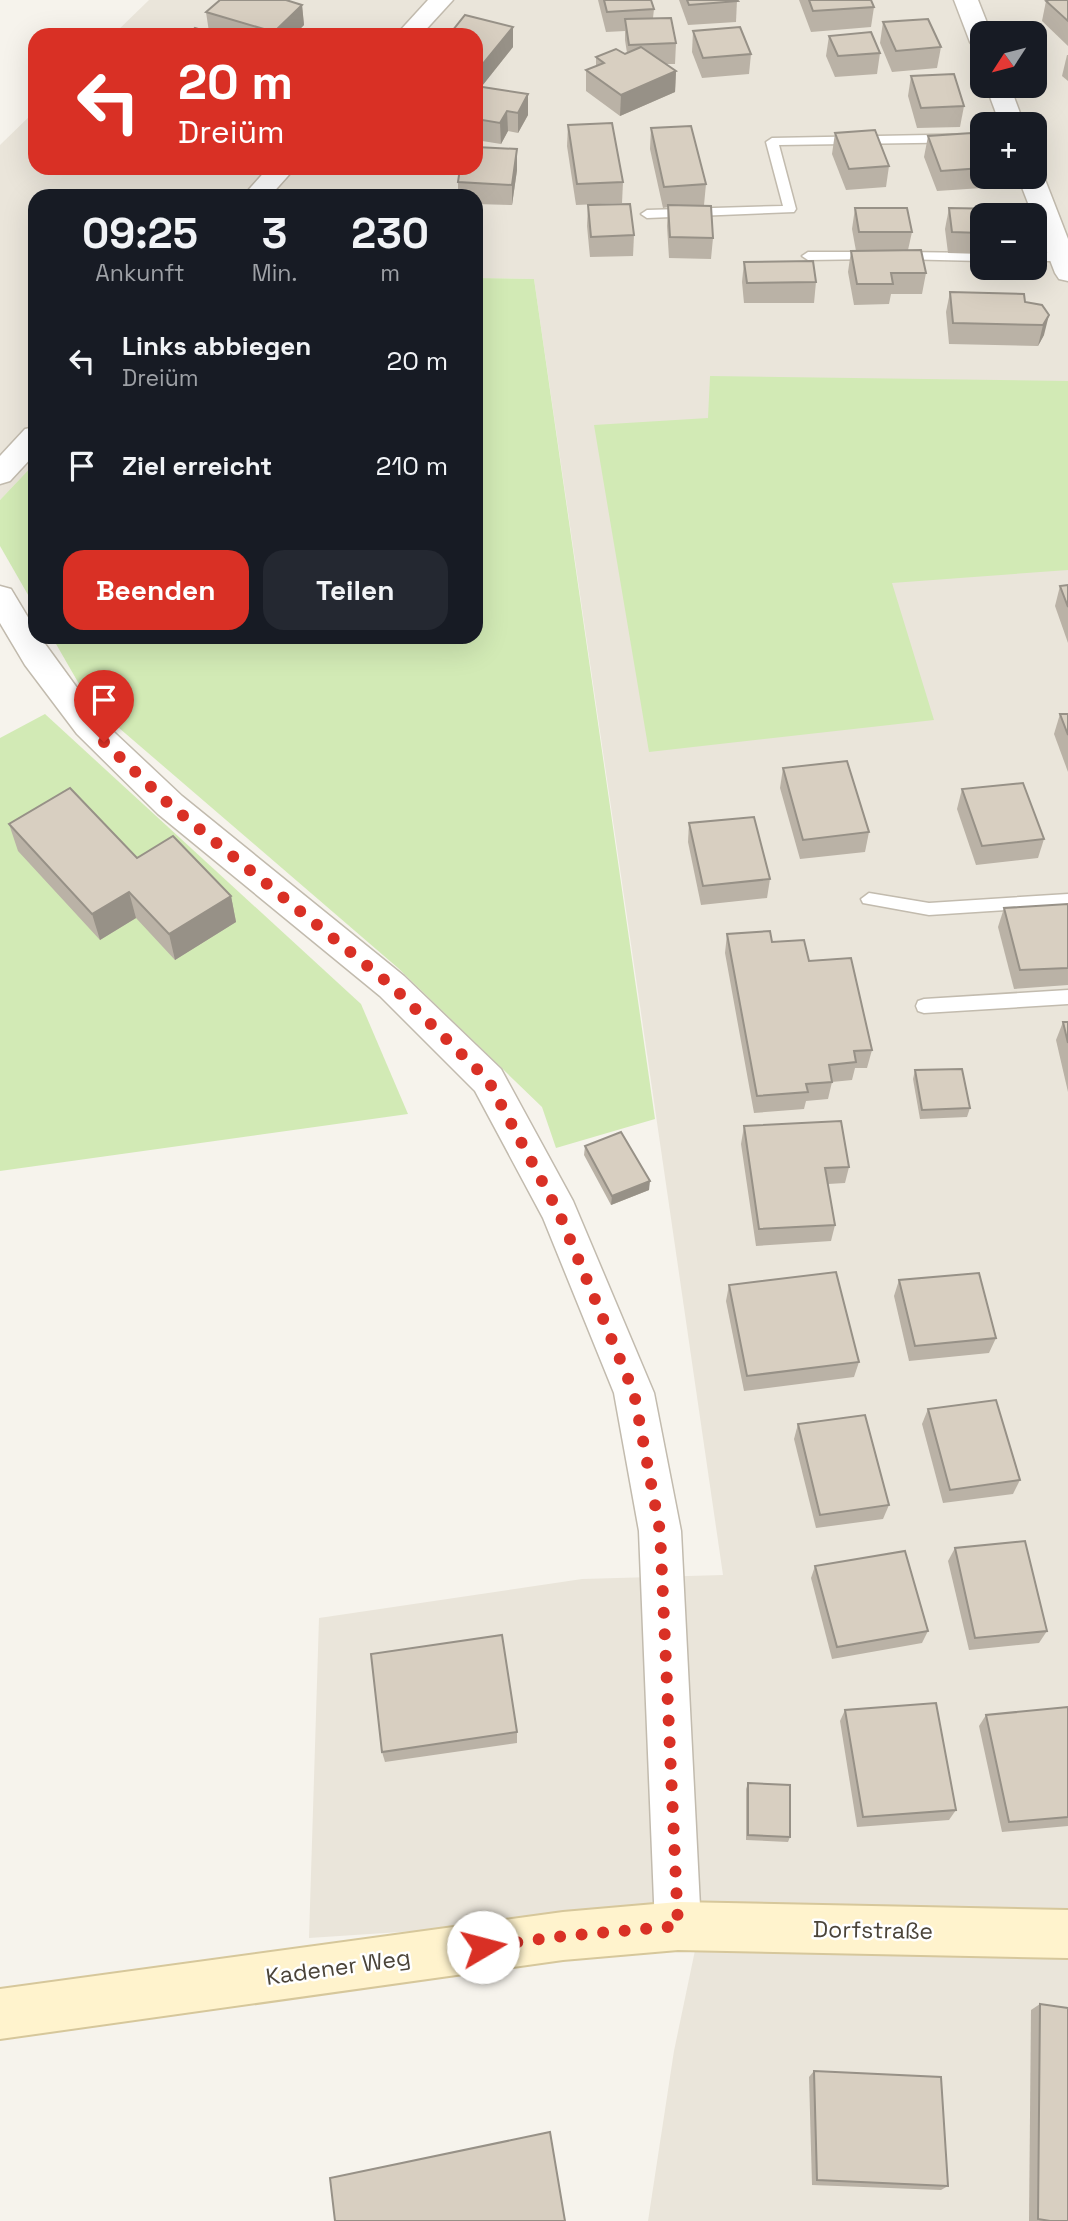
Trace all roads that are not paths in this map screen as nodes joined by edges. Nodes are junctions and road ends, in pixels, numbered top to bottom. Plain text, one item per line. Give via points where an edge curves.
1 (441, 0) edge
2 (966, 0) edge
3 (974, 21) edge
4 (415, 28) edge
5 (970, 138) edge
6 (276, 175) edge
7 (262, 189) edge
8 (1036, 189) edge
9 (647, 214) dead end
10 (808, 256) dead end
11 (970, 257) edge
12 (1047, 260) edge
13 (1065, 265) edge
14 (28, 444) edge
15 (0, 474) edge
16 (0, 597) edge
17 (28, 644) edge
18 (28, 644) edge
19 (869, 899) dead end
20 (1068, 900) edge
21 (1068, 997) edge
22 (924, 1006) dead end
23 (678, 1926) junction
24 (1068, 1934) edge
25 (0, 2014) edge

1 - 4 street
2 - 3 street
5 - 9 lane via 772,142 790,209
6 - 7 street
8 - 13 street
10 - 11 lane
12 - 13 lane
14 - 15 street
16 - 18 street
17 - 23 street via 88,726 170,805 392,986 488,1080 559,1213 634,1393 660,1531
19 - 20 lane via 929,909
21 - 22 lane
23 - 24 street, Dorfstraße
23 - 25 street, Kadener Weg via 563,1936

